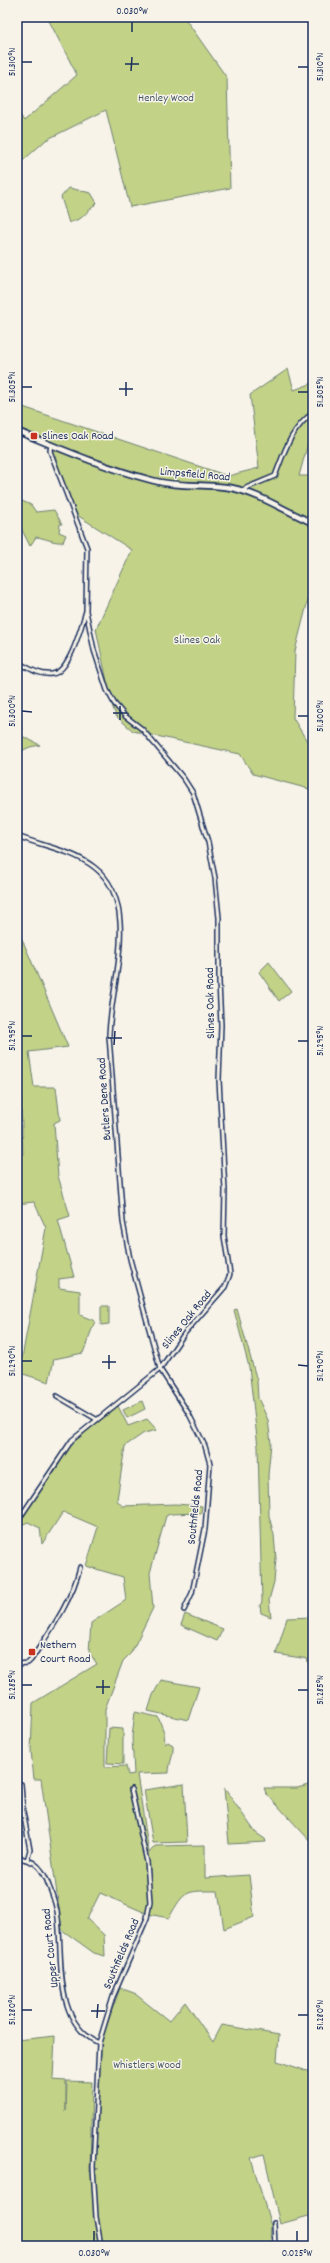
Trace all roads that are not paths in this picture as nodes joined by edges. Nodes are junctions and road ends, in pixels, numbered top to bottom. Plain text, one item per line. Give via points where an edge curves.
1 (313, 414) edge
2 (17, 431) edge
3 (51, 444) junction
4 (244, 491) junction
5 (313, 523) edge
6 (86, 611) junction
7 (83, 622) junction
8 (88, 622) junction
9 (17, 662) edge
10 (17, 836) edge
11 (160, 1369) junction
12 (57, 1396) dead end
13 (96, 1419) junction
14 (17, 1522) edge
15 (80, 1567) dead end
16 (184, 1610) dead end
17 (17, 1664) edge
18 (21, 1784) dead end
19 (131, 1789) dead end
20 (17, 1857) edge
21 (27, 1860) junction
22 (99, 2043) junction
23 (274, 2223) dead end
24 (101, 2246) edge
25 (275, 2246) edge

1 - 4 street via 300,423 294,432 275,476
2 - 3 main road, Limpsfield Road
3 - 4 main road, Limpsfield Road via 152,481 186,486 209,485
3 - 6 street, Slines Oak Road via 50,451 87,548
4 - 5 main road, Limpsfield Road
6 - 7 street
6 - 8 street, Slines Oak Road
7 - 8 street
7 - 9 street via 68,661 54,673 40,672
8 - 11 street, Slines Oak Road via 94,650 114,703 142,730 193,793 208,842 217,900 224,1236 230,1274 225,1287 184,1334
10 - 11 street, Butlers Dene Road via 71,855 94,867 107,882 117,905 122,934 109,1036 124,1222 136,1285
11 - 13 street, Slines Oak Road
11 - 16 street, Southfields Road via 189,1414 210,1464 205,1530 192,1593
12 - 13 street
13 - 14 street, Slines Oak Road via 65,1448
15 - 17 street via 76,1584 31,1660 28,1663
18 - 21 street via 30,1850
19 - 22 street, Southfields Road via 147,1862 150,1902 147,1918 113,1997
20 - 21 street, Upper Court Road
21 - 22 street, Upper Court Road via 35,1863 43,1872 54,1900 58,1917 63,1984 69,2008 80,2028 90,2039
22 - 24 street, Southfields Road via 93,2167 96,2217
23 - 25 street

